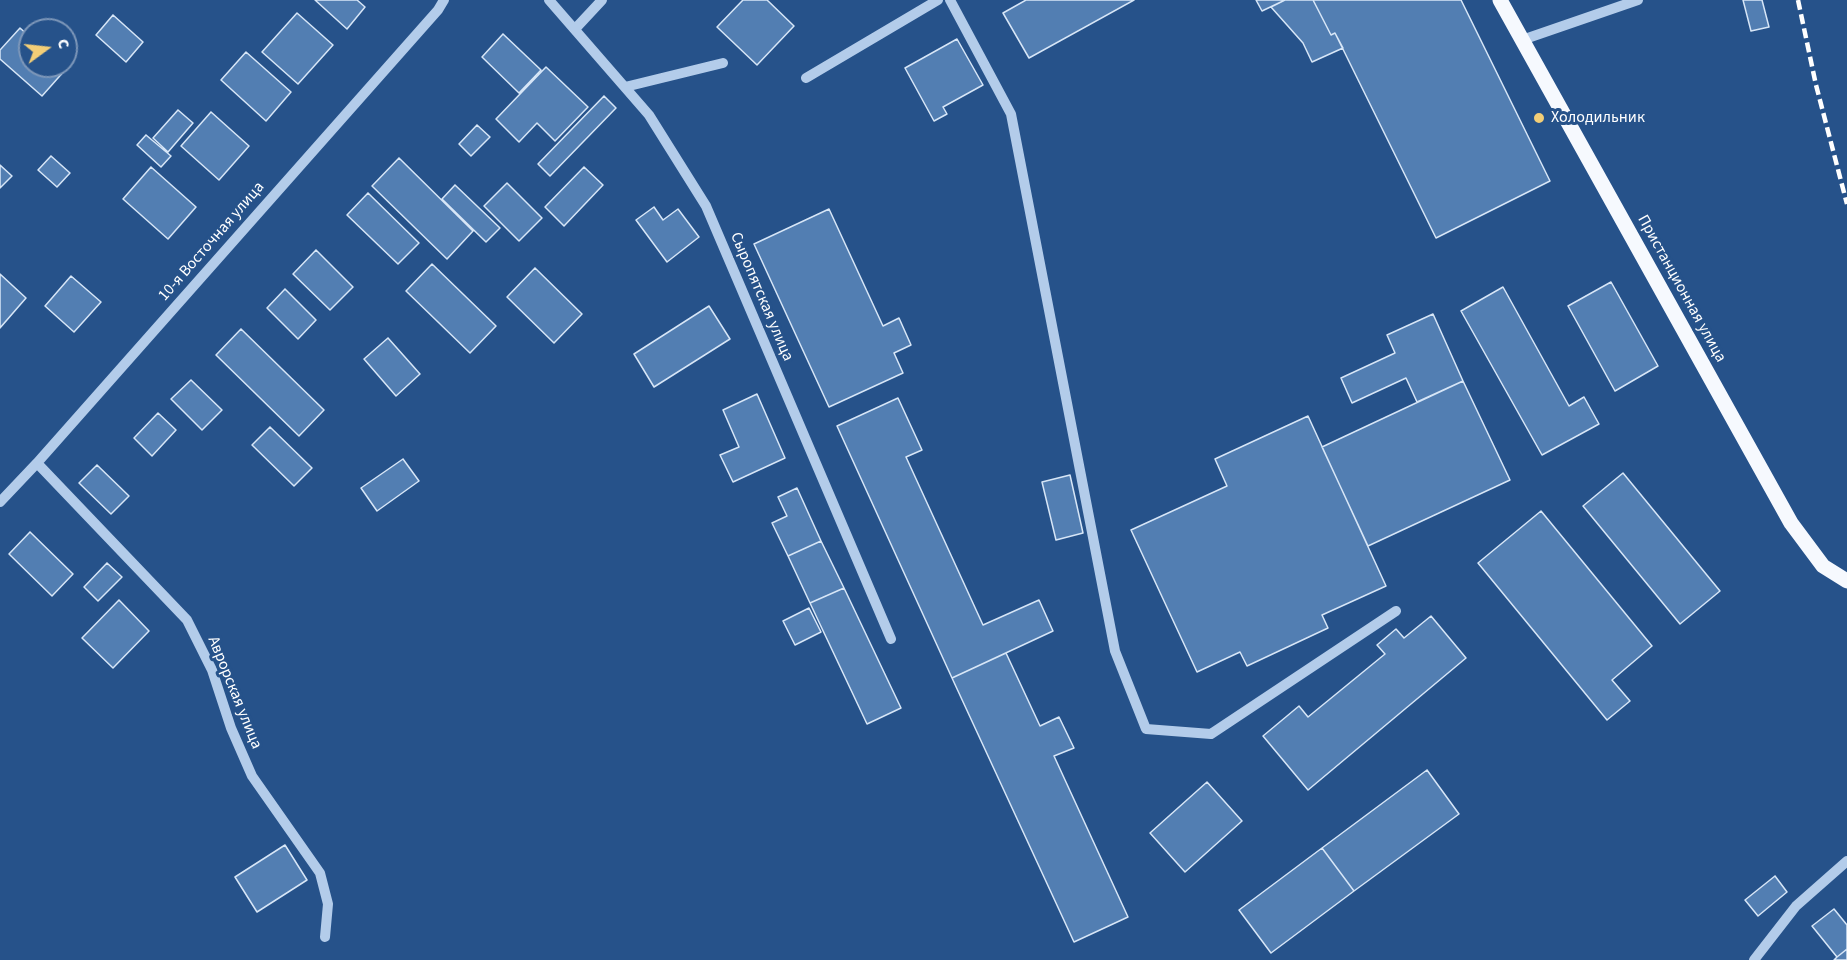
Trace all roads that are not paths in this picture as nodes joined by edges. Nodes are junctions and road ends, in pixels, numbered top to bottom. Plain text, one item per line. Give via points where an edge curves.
1 (444, 0) edge
2 (549, 0) edge
3 (602, 0) edge
4 (938, 0) edge
5 (950, 0) edge
6 (1500, 0) edge
7 (1638, 0) edge
8 (575, 29) junction
9 (1522, 40) junction
10 (723, 63) dead end
11 (806, 78) dead end
12 (625, 87) junction
13 (37, 463) junction
14 (0, 502) edge
15 (1847, 581) edge
16 (1396, 610) dead end
17 (891, 639) dead end
18 (1847, 861) edge
19 (325, 937) dead end
20 (1754, 960) edge

1 - 13 street, 10-я Восточная улица
2 - 8 street, Сыропятская улица
3 - 8 street
4 - 11 street
5 - 16 street via 1011,114 1115,651 1146,729 1211,734
6 - 9 main road, Пристанционная улица
7 - 9 street
8 - 12 street, Сыропятская улица
9 - 15 main road, Пристанционная улица via 1791,523 1823,566
10 - 12 street
12 - 17 street, Сыропятская улица via 649,115 706,206
13 - 14 street, 10-я Восточная улица
13 - 19 street, Аврорская улица via 187,620 212,670 252,776 320,873 328,904
18 - 20 street via 1797,906

